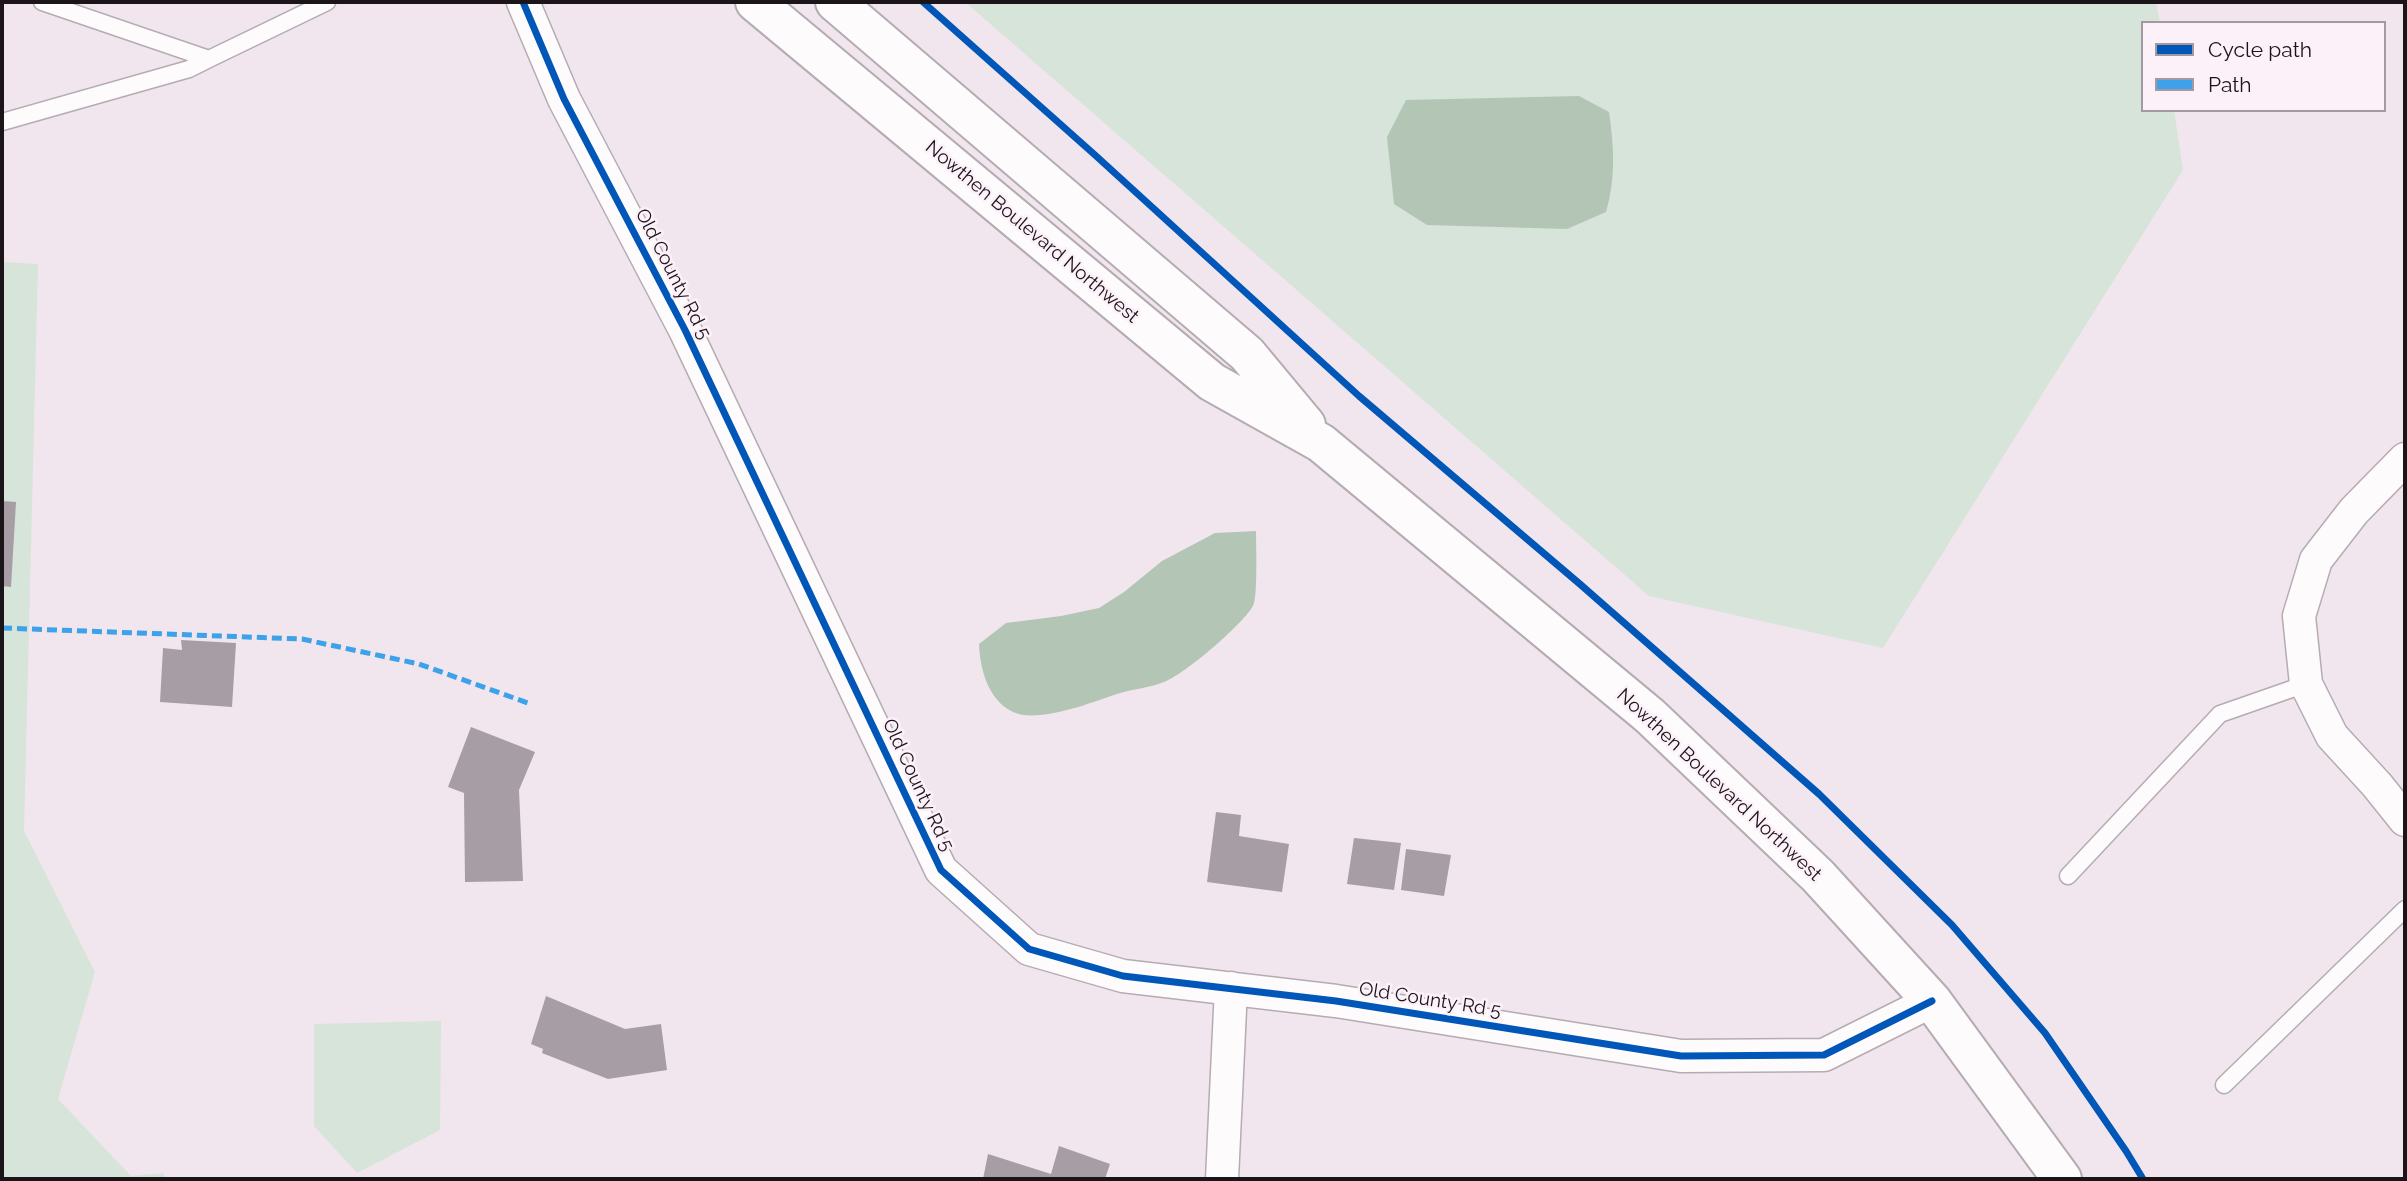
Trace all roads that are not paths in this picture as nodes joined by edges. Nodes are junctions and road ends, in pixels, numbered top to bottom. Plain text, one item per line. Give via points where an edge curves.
1 (42, 2) edge
2 (327, 2) edge
3 (523, 2) edge
4 (755, 2) edge
5 (835, 2) edge
6 (209, 59) junction
7 (2, 122) edge
8 (1321, 443) junction
9 (2405, 459) edge
10 (2306, 684) junction
11 (2405, 820) edge
12 (2068, 876) dead end
13 (2405, 909) edge
14 (1231, 988) junction
15 (1932, 1001) junction
16 (2224, 1085) dead end
17 (1222, 1179) edge
18 (2062, 1179) edge

1 - 6 lane
2 - 6 lane
3 - 14 street, Old County Rd 5 via 564,99 685,330 941,870 1029,948 1122,976
4 - 8 street, Nowthen Boulevard Northwest via 1212,382
5 - 8 street, Nowthen Boulevard Northwest via 1247,354
6 - 7 lane via 189,69
8 - 15 street, Nowthen Boulevard Northwest via 1650,716 1818,876
9 - 10 street via 2316,560 2299,616
10 - 11 street via 2332,736
10 - 12 lane via 2220,714
13 - 16 lane
14 - 15 street, Old County Rd 5 via 1681,1056 1824,1055
14 - 17 street
15 - 18 street, Nowthen Boulevard Northwest

